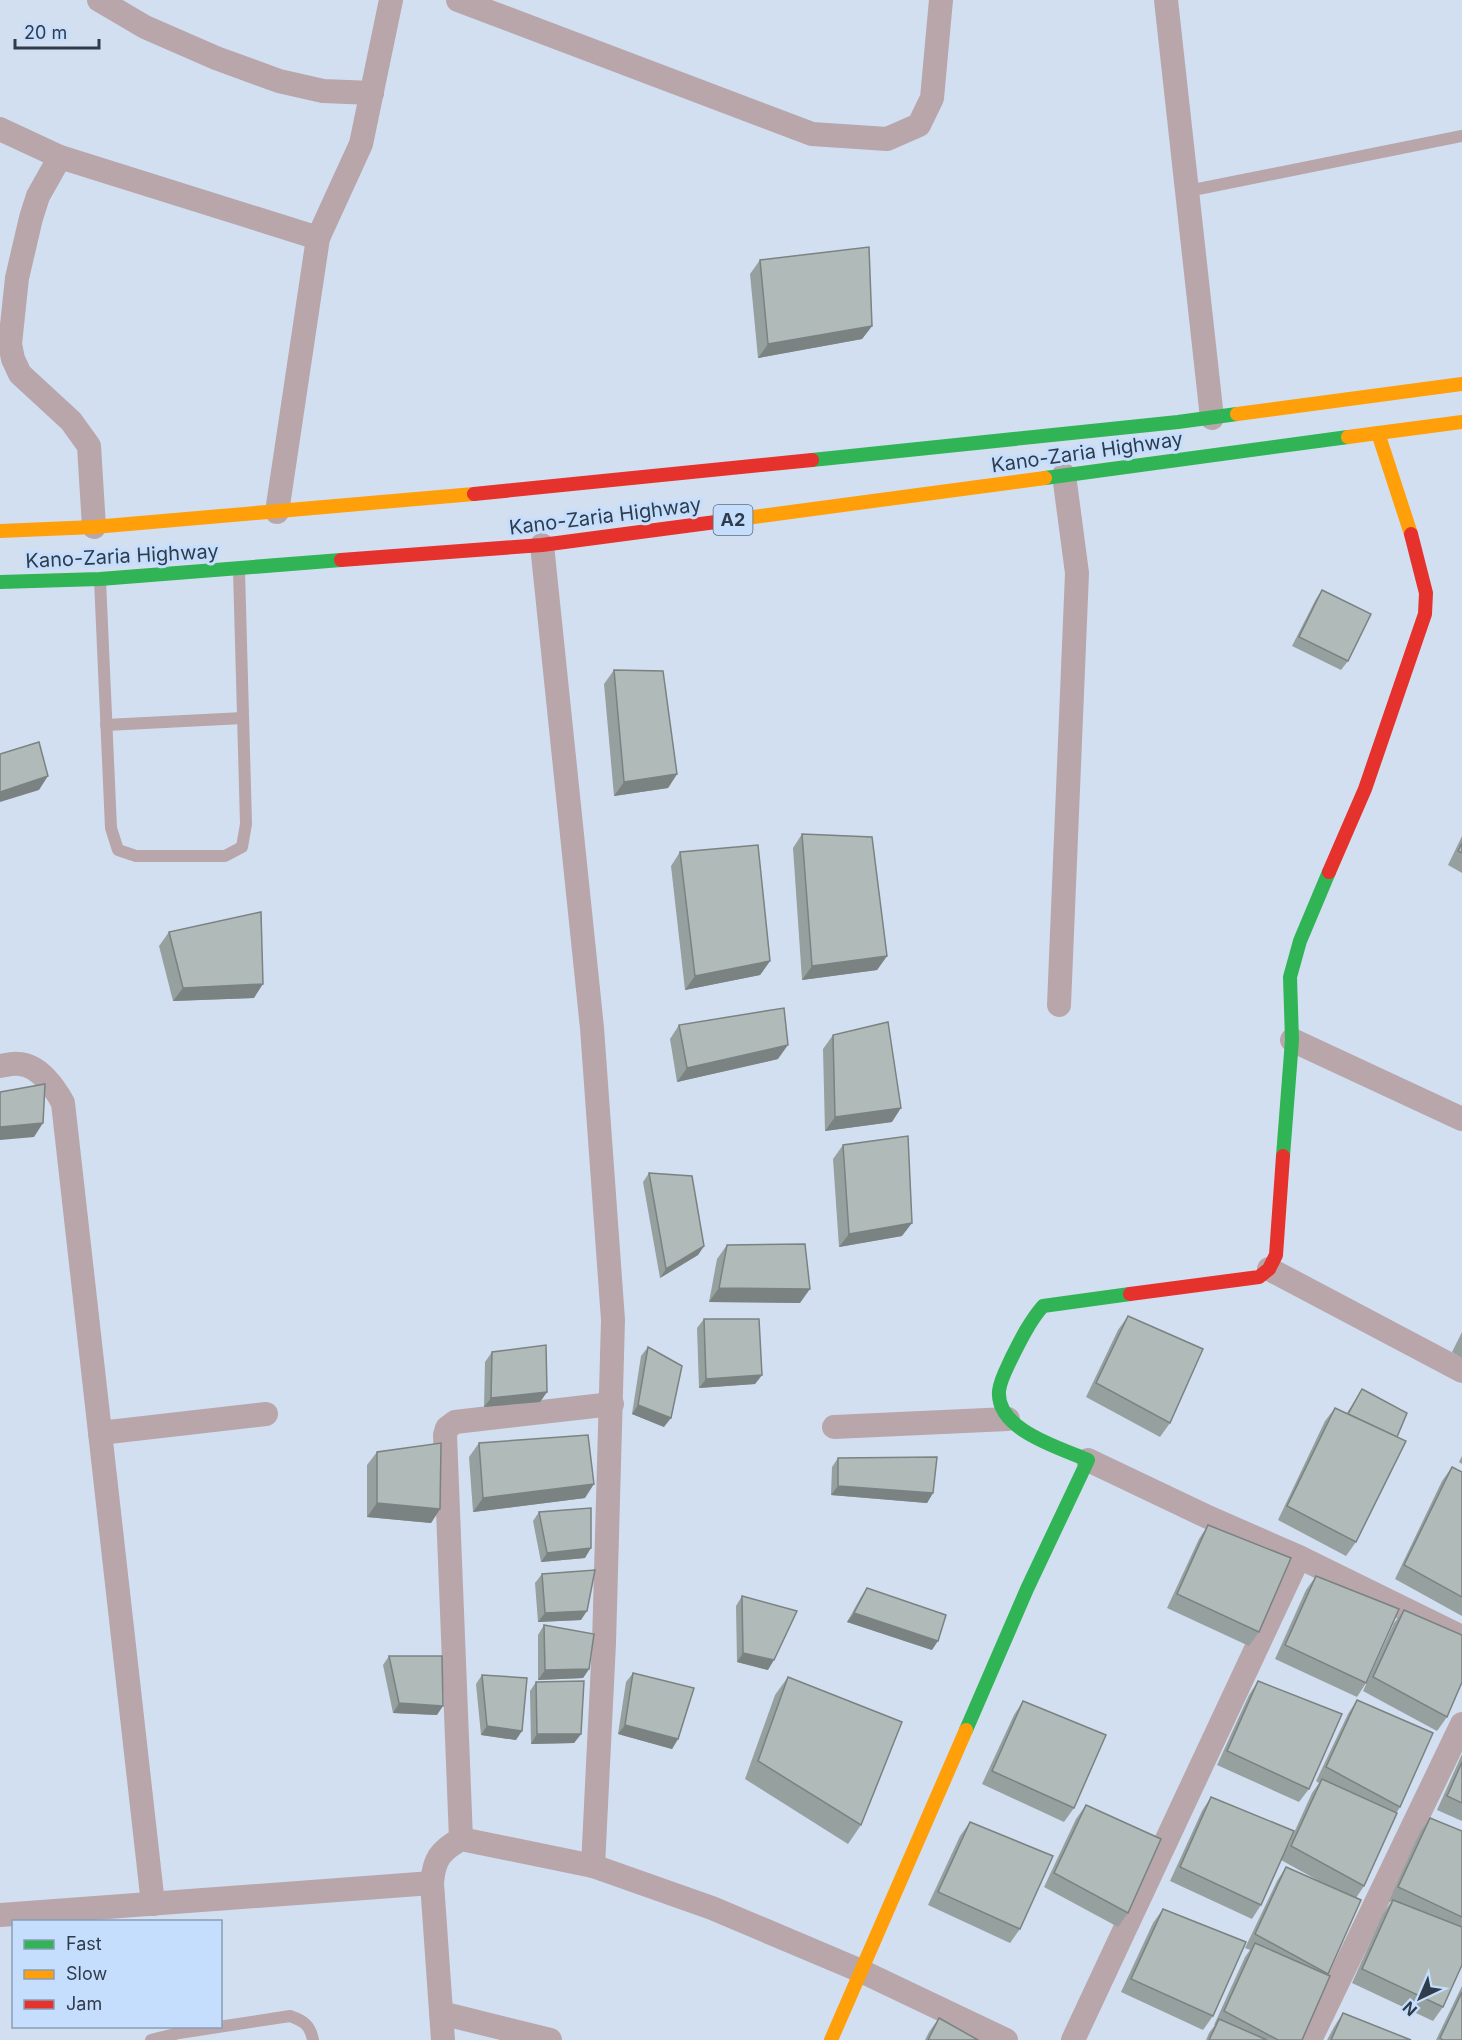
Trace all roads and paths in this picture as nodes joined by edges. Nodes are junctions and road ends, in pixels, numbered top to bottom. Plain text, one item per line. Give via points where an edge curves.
1 (99, 0) edge
2 (391, 0) edge
3 (458, 0) edge
4 (941, 0) edge
5 (1166, 0) edge
6 (372, 93) junction
7 (0, 129) edge
8 (1462, 136) edge
9 (60, 157) junction
10 (1188, 191) junction
11 (318, 238) junction
12 (1462, 384) edge
13 (1212, 418) junction
14 (1462, 422) edge
15 (1378, 432) junction
16 (1064, 475) junction
17 (277, 513) junction
18 (94, 527) junction
19 (0, 531) edge
20 (542, 545) junction
21 (239, 569) junction
22 (100, 579) junction
23 (0, 582) edge
24 (243, 718) junction
25 (106, 725) junction
26 (1059, 1005) dead end
27 (1292, 1040) junction
28 (0, 1065) edge
29 (1460, 1114) edge
30 (1269, 1269) junction
31 (1462, 1371) edge
32 (612, 1404) junction
33 (266, 1414) dead end
34 (1008, 1419) junction
35 (834, 1427) dead end
36 (100, 1434) junction
37 (1088, 1460) junction
38 (1299, 1557) junction
39 (1462, 1637) edge
40 (1462, 1725) edge
41 (461, 1839) junction
42 (593, 1866) junction
43 (432, 1883) junction
44 (153, 1904) junction
45 (0, 1915) edge
46 (861, 1971) junction
47 (441, 2013) junction
48 (180, 2037) edge
49 (151, 2040) edge
50 (313, 2040) edge
51 (443, 2040) edge
52 (550, 2040) edge
53 (831, 2040) edge
54 (1006, 2040) edge
55 (1072, 2040) edge
56 (1310, 2040) edge

1 - 6 street via 155,31 279,81 323,90
2 - 6 street
3 - 4 street via 812,134 887,139 919,125 932,98
5 - 10 street
6 - 11 street via 361,144
7 - 9 street
8 - 10 lane
9 - 11 street
9 - 18 street via 38,196 31,218 17,278 10,344 20,374 71,421 89,446
10 - 13 street
11 - 17 street
12 - 13 main road, Kano-Zaria Highway
13 - 17 main road, Kano-Zaria Highway
14 - 15 main road, Kano-Zaria Highway / A2
15 - 16 main road, Kano-Zaria Highway / A2
15 - 27 main road via 1426,593 1425,614 1365,789 1300,941 1290,976
16 - 20 main road, Kano-Zaria Highway / A2
16 - 26 street via 1077,573
17 - 18 main road, Kano-Zaria Highway
18 - 19 main road, Kano-Zaria Highway
20 - 21 main road, Kano-Zaria Highway / A2
20 - 32 street via 592,1028 613,1320
21 - 22 main road, Kano-Zaria Highway / A2
21 - 24 lane
22 - 23 main road, Kano-Zaria Highway / A2
22 - 25 lane
24 - 25 lane
24 - 25 lane via 246,824 242,847 225,856 136,856 118,850 111,828
27 - 29 street
27 - 30 main road via 1276,1255
28 - 36 street via 21,1064 39,1073 54,1086 63,1104
30 - 31 street
30 - 34 main road via 1259,1277 1043,1306 1027,1327 1005,1373 999,1394
32 - 41 street via 455,1422 447,1428
32 - 42 street
33 - 36 street
34 - 35 street
34 - 37 main road via 1017,1428
36 - 44 street
37 - 38 street
37 - 46 main road via 1027,1589
38 - 39 street
38 - 55 street
40 - 56 street
41 - 42 street
41 - 43 street via 445,1848 434,1865
42 - 46 street via 712,1908
43 - 44 street
43 - 47 street
44 - 45 street
46 - 53 main road
46 - 54 street
47 - 51 street
47 - 52 street
48 - 49 lane
48 - 50 lane via 290,2016 304,2021

